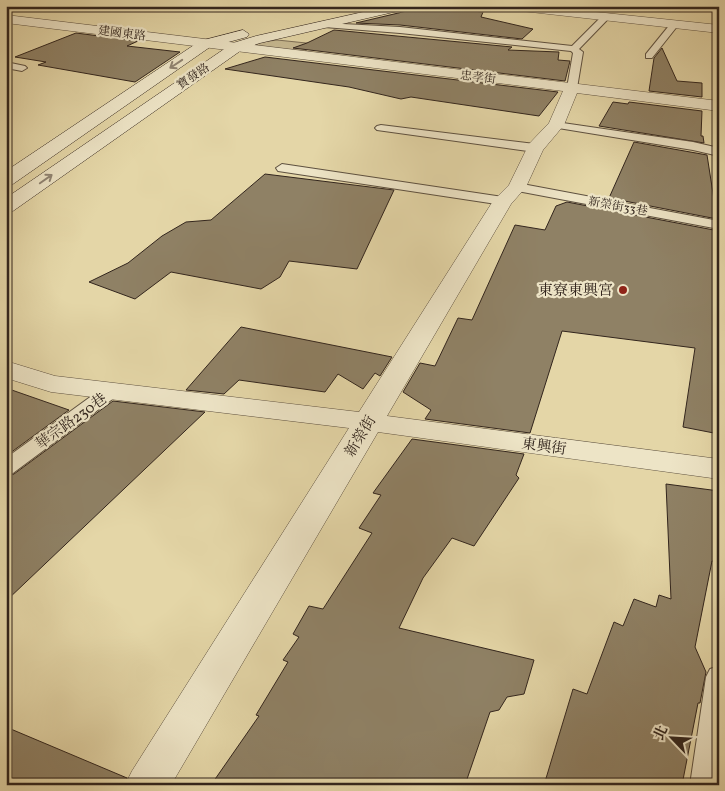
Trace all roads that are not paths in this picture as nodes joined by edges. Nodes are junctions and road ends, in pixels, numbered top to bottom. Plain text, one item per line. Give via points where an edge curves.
1 (372, 6) edge
2 (407, 6) edge
3 (504, 6) edge
4 (606, 17) junction
5 (6, 19) edge
6 (675, 24) junction
7 (324, 25) junction
8 (719, 29) edge
9 (205, 44) junction
10 (238, 46) junction
11 (574, 49) junction
12 (649, 56) dead end
13 (6, 65) edge
14 (22, 68) dead end
15 (572, 88) junction
16 (719, 106) edge
17 (556, 125) junction
18 (381, 128) dead end
19 (535, 148) junction
20 (719, 152) edge
21 (282, 168) dead end
22 (6, 180) edge
23 (510, 194) junction
24 (6, 207) edge
25 (719, 224) edge
26 (6, 369) edge
27 (111, 391) junction
28 (369, 422) junction
29 (6, 468) edge
30 (719, 469) edge
31 (719, 677) edge
32 (710, 782) edge
33 (147, 785) edge

1 - 9 street, 寶發路
2 - 7 street, 寶發路
3 - 4 street
4 - 6 street
4 - 11 lane
5 - 9 street, 建國東路
6 - 8 street
6 - 12 lane
7 - 10 street, 寶發路
7 - 11 lane
9 - 10 street, 建國東路
9 -> 22 street, 寶發路
10 - 15 street, 忠孝街
24 -> 10 street, 寶發路
11 - 15 lane via 578,52
13 - 14 lane
15 - 16 street, 忠孝街
15 - 17 street, 新榮街
17 - 19 street, 新榮街
17 - 20 lane
18 - 19 lane
19 - 23 street, 新榮街
21 - 23 lane, 新榮街33巷
23 - 25 lane, 新榮街33巷
23 - 28 street, 新榮街
26 - 27 street, 東興街 via 51,384
27 - 28 street, 東興街
27 - 29 lane, 華宗路230巷
28 - 30 street, 東興街
28 - 33 street, 新榮街
31 - 32 lane

